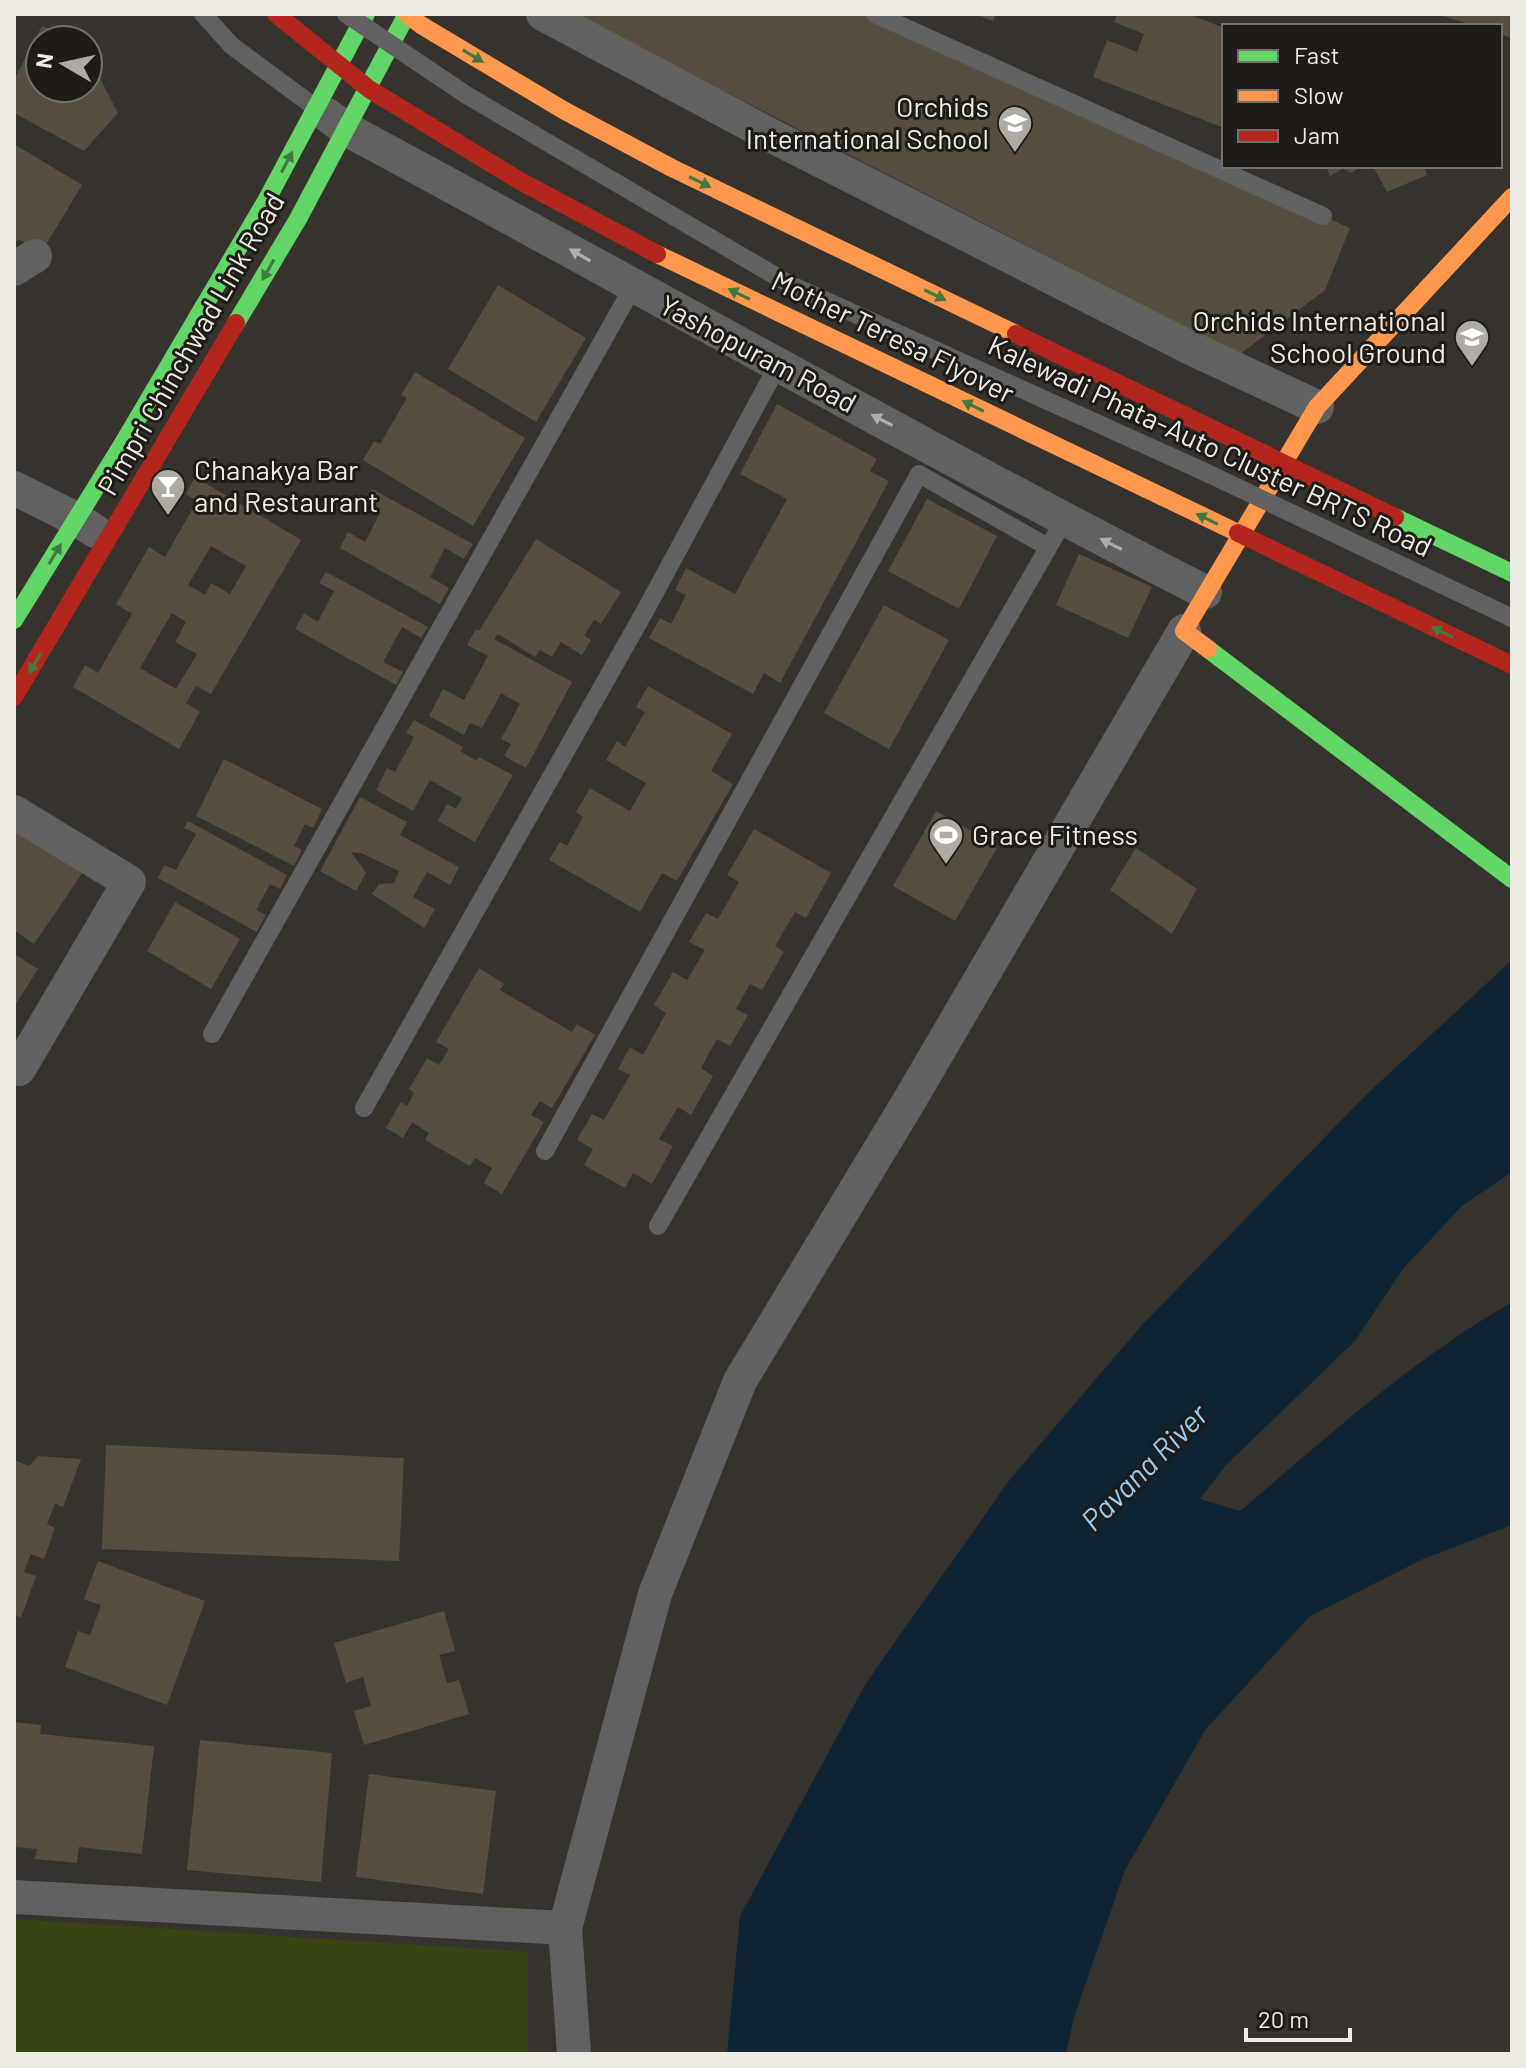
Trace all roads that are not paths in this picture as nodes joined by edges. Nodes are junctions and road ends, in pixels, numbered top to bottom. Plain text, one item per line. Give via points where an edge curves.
1 (203, 14) edge
2 (276, 14) edge
3 (346, 14) edge
4 (366, 14) edge
5 (407, 14) edge
6 (543, 14) edge
7 (875, 14) edge
8 (316, 108) junction
9 (346, 129) junction
10 (1512, 197) edge
11 (1323, 216) dead end
12 (633, 287) junction
13 (778, 365) junction
14 (1317, 407) junction
15 (14, 488) edge
16 (76, 519) junction
17 (1056, 534) junction
18 (109, 540) junction
19 (1512, 573) edge
20 (1205, 592) junction
21 (1512, 618) edge
22 (14, 620) edge
23 (1184, 631) junction
24 (1512, 665) edge
25 (14, 697) edge
26 (14, 812) edge
27 (1512, 879) edge
28 (212, 1034) dead end
29 (14, 1066) edge
30 (364, 1108) dead end
31 (545, 1151) dead end
32 (658, 1226) dead end
33 (14, 1897) edge
34 (565, 1928) junction
35 (574, 2054) edge

1 - 8 lane via 232,46
24 -> 2 main road, Mother Teresa Flyover, bridge via 632,242 369,89
3 - 21 lane, Kalewadi Phata-Auto Cluster BRTS Road, bridge via 468,96 791,285
4 - 8 main road, Pimpri Chinchwad Link Road
5 - 9 main road, Pimpri Chinchwad Link Road
5 -> 19 main road, Mother Teresa Flyover, bridge via 552,103 672,168
6 - 14 street via 772,136
7 - 11 lane
8 - 9 street, Yashopuram Road
16 -> 8 main road, Pimpri Chinchwad Link Road
12 -> 9 street, Yashopuram Road
9 -> 18 main road, Pimpri Chinchwad Link Road
10 - 14 main road
12 - 13 street, Yashopuram Road
12 - 28 lane
17 -> 13 street, Yashopuram Road
13 - 30 lane
14 - 20 main road
15 - 16 street
16 - 18 street
22 -> 16 main road, Pimpri Chinchwad Link Road
20 -> 17 street, Yashopuram Road
17 - 31 lane via 919,474
17 - 32 lane
18 -> 25 main road, Pimpri Chinchwad Link Road
20 - 23 main road
23 - 27 main road
23 - 34 street via 740,1381 655,1594
26 - 29 street via 129,882 19,1069
33 - 34 street
34 - 35 street

